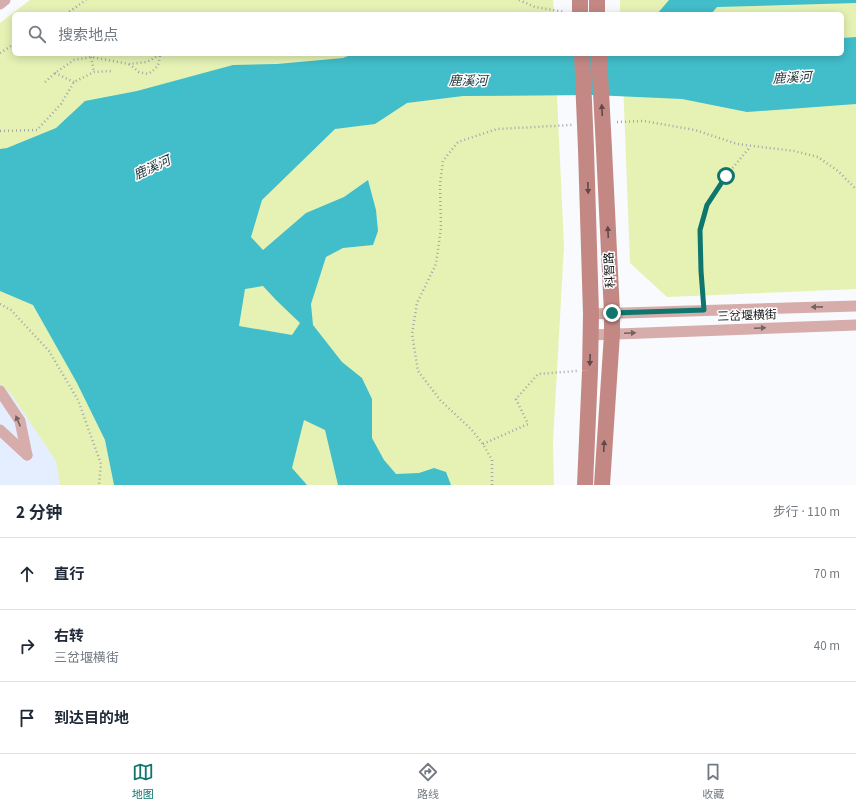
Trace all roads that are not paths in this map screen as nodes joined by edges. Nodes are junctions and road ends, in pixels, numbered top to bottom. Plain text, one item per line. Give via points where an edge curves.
1 (4, 0) edge
2 (580, 0) edge
3 (597, 0) edge
4 (0, 4) edge
5 (580, 12) edge
6 (598, 12) edge
7 (582, 56) edge
8 (600, 56) edge
9 (856, 306) edge
10 (612, 313) junction
11 (591, 314) junction
12 (856, 325) edge
13 (612, 334) junction
14 (591, 335) junction
15 (0, 391) edge
16 (0, 430) edge
17 (584, 485) edge
18 (602, 485) edge

1 - 4 street
2 - 5 main road, bridge
3 - 6 main road, bridge
7 -> 11 main road, 科智路, bridge
10 -> 8 main road, 科智路, bridge
9 -> 10 street, 三岔堰横街
10 - 11 street, 三岔堰横街
10 - 13 main road, 科智路
11 - 14 main road, 科智路
13 -> 12 street, 三岔堰横街
13 - 14 street, 三岔堰横街
18 -> 13 main road, 科智路
14 -> 17 main road, 科智路
16 -> 15 street via 27,455 20,421

